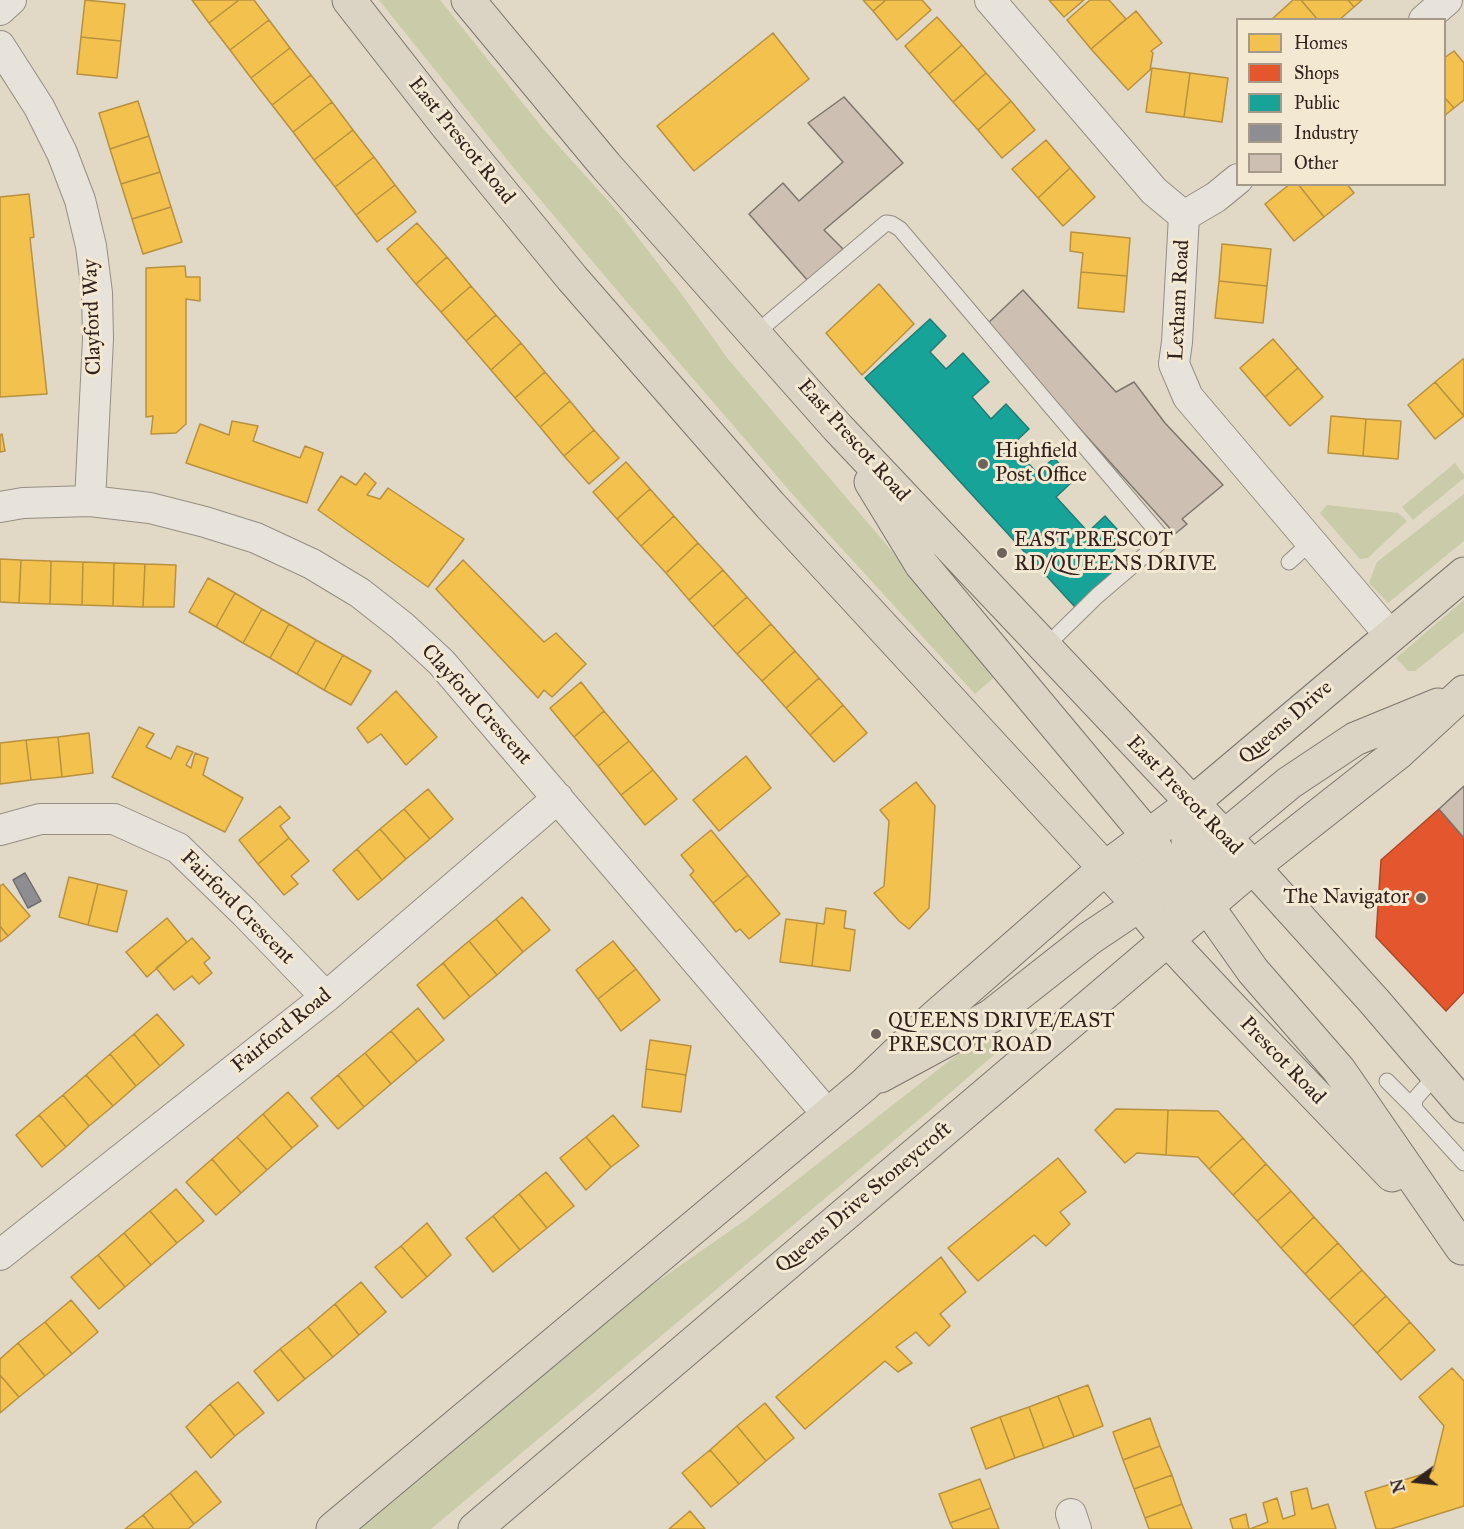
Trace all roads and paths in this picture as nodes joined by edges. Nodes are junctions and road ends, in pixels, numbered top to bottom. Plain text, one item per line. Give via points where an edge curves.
1 (11, 0) edge
2 (348, 0) edge
3 (468, 0) edge
4 (990, 0) edge
5 (1447, 0) edge
6 (0, 10) edge
7 (1426, 18) edge
8 (0, 46) edge
9 (1236, 181) edge
10 (1184, 216) junction
11 (756, 333) junction
12 (838, 428) junction
13 (90, 501) junction
14 (0, 507) edge
15 (1464, 574) edge
16 (1390, 635) junction
17 (1045, 647) junction
18 (1461, 699) edge
19 (558, 798) junction
20 (1191, 804) junction
21 (0, 830) edge
22 (1149, 837) junction
23 (1224, 837) junction
24 (1253, 867) junction
25 (1104, 869) junction
26 (1182, 872) junction
27 (1139, 904) junction
28 (1207, 906) junction
29 (1168, 940) junction
30 (326, 997) junction
31 (1442, 1080) junction
32 (1387, 1081) dead end
33 (864, 1085) junction
34 (1464, 1106) edge
35 (1414, 1108) junction
36 (828, 1115) junction
37 (1464, 1163) edge
38 (1463, 1249) edge
39 (0, 1255) edge
40 (333, 1529) edge
41 (475, 1529) edge

1 - 6 street
2 - 25 main road, East Prescot Road via 572,278 754,487
3 - 11 main road, East Prescot Road via 606,166
4 - 10 street, Lexham Road via 1154,191
5 - 7 street
8 - 13 street, Clayford Way via 39,107 62,153 80,200 91,246 98,339
9 - 10 street
10 - 16 street, Lexham Road via 1174,364 1188,397 1300,553
11 - 12 main road, East Prescot Road
11 - 17 lane via 886,224 900,228 1159,534 1158,543
12 - 17 main road, East Prescot Road
12 - 22 main road via 921,564
13 - 14 street, Clayford Crescent
13 - 19 street, Clayford Crescent via 150,508 256,538 312,564 360,593 441,662
15 - 16 main road, Queens Drive
16 - 20 main road, Queens Drive
17 - 20 main road, East Prescot Road
18 - 23 main road via 1355,740 1289,783
18 - 24 main road
19 - 30 street, Fairford Road
19 - 36 street, Clayford Crescent
20 - 22 main road, Queens Drive
20 - 23 main road, East Prescot Road
20 - 26 main road
21 - 30 street, Fairford Crescent via 40,819 114,819 178,848
22 - 25 main road, Queens Drive
22 - 26 main road
23 - 24 main road, East Prescot Road
23 - 26 main road
24 - 26 main road via 1228,864
24 - 28 main road, Queens Drive Stoneycroft
24 - 31 main road
25 - 26 main road via 1139,878
25 - 27 main road, Prescot Road
25 - 33 main road
26 - 27 main road
26 - 28 main road
26 - 29 main road via 1179,918
27 - 29 main road, Prescot Road
27 - 33 main road via 991,1016
28 - 29 main road, Queens Drive Stoneycroft
28 - 38 main road via 1253,971 1339,1070
29 - 38 main road, Prescot Road
29 - 41 main road, Queens Drive Stoneycroft
30 - 39 street, Fairford Road
31 - 34 main road
31 - 35 lane via 1432,1080 1415,1099
32 - 35 lane
33 - 36 main road
35 - 37 lane
36 - 40 main road

